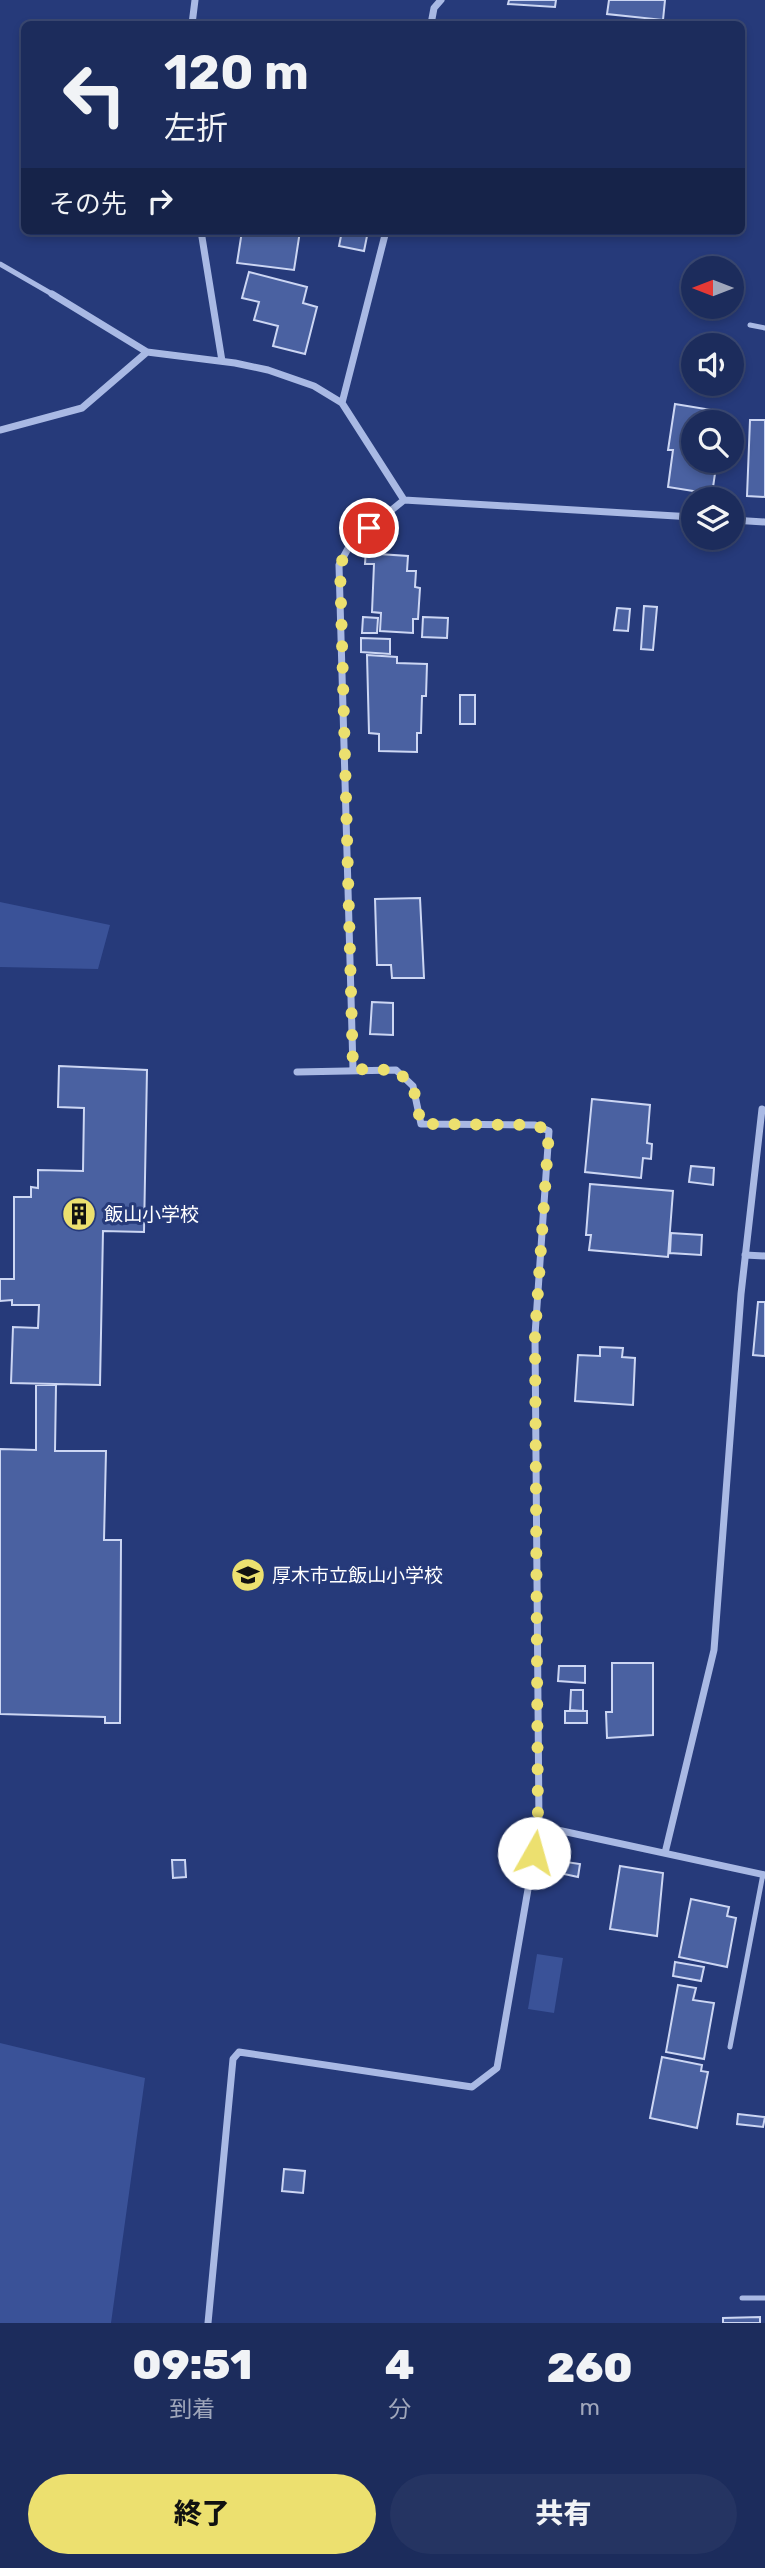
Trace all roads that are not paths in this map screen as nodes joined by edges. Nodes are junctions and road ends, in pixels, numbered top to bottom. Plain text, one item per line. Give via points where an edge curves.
1 (195, 0) edge
2 (441, 0) edge
3 (192, 21) edge
4 (432, 21) edge
5 (202, 235) edge
6 (385, 235) edge
7 (0, 264) edge
8 (52, 293) joint
9 (750, 325) dead end
10 (765, 328) edge
11 (147, 352) junction
12 (222, 361) junction
13 (342, 403) junction
14 (0, 430) edge
15 (404, 500) junction
16 (681, 516) edge
17 (744, 521) edge
18 (765, 522) edge
19 (353, 1069) junction
20 (297, 1072) dead end
21 (762, 1109) dead end
22 (745, 1255) junction
23 (765, 1256) edge
24 (538, 1826) junction
25 (665, 1853) junction
26 (764, 1874) edge
27 (730, 2047) dead end
28 (742, 2298) dead end
29 (765, 2298) edge
30 (208, 2323) edge

1 - 3 street
2 - 4 street
5 - 12 street
6 - 13 street
7 - 8 lane
8 - 11 street
9 - 10 lane
11 - 12 street
11 - 14 street via 82,408
12 - 13 street via 268,370
13 - 15 street
15 - 16 street
15 - 19 street via 351,542 340,565
17 - 18 street
19 - 20 street
19 - 24 street via 396,1070 413,1086 421,1124 535,1125 549,1131 535,1335
21 - 22 street
22 - 23 street
22 - 25 street via 715,1650
24 - 25 street
24 - 30 street via 497,2068 472,2087 239,2052 233,2059
25 - 26 street
26 - 27 lane
28 - 29 lane

